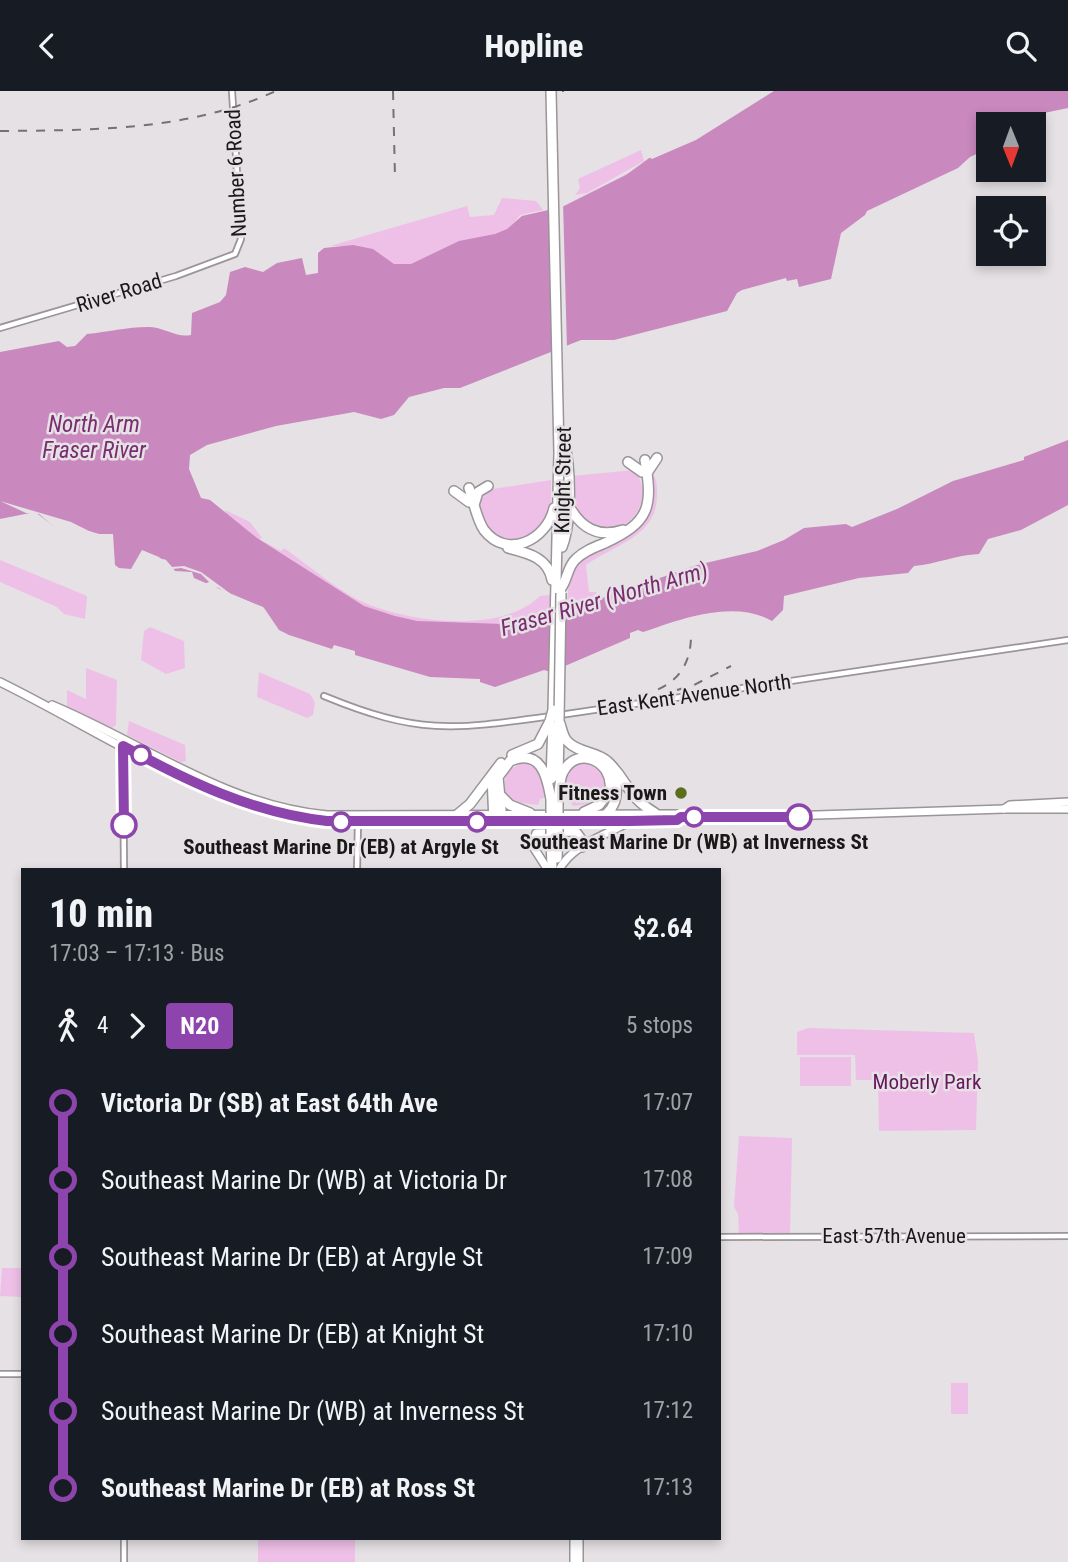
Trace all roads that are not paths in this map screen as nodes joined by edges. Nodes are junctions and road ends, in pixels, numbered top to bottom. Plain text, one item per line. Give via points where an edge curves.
1 (554, 91) edge
2 (234, 92) edge
3 (235, 254) joint
4 (0, 328) edge
5 (657, 458) dead end
6 (642, 460) dead end
7 (628, 462) dead end
8 (644, 472) junction
9 (488, 486) dead end
10 (454, 491) dead end
11 (560, 494) junction
12 (472, 502) junction
13 (569, 506) junction
14 (562, 547) junction
15 (558, 590) junction
16 (1068, 640) edge
17 (0, 682) edge
18 (324, 697) dead end
19 (554, 721) junction
20 (123, 742) junction
21 (612, 767) junction
22 (492, 774) junction
23 (501, 796) junction
24 (554, 800) junction
25 (1068, 802) edge
26 (1004, 809) junction
27 (1068, 810) edge
28 (584, 812) junction
29 (611, 812) junction
30 (530, 813) junction
31 (655, 813) junction
32 (458, 814) junction
33 (681, 817) junction
34 (497, 818) junction
35 (358, 819) junction
36 (595, 821) junction
37 (630, 821) junction
38 (554, 834) junction
39 (582, 848) junction
40 (124, 868) edge
41 (358, 868) edge
42 (549, 868) edge
43 (550, 868) edge
44 (558, 868) edge
45 (560, 868) edge
46 (1068, 1236) edge
47 (721, 1237) edge
48 (0, 1374) edge
49 (21, 1374) edge
50 (124, 1540) edge
51 (577, 1540) edge
52 (124, 1562) edge
53 (577, 1562) edge

1 - 11 highway, Knight Street
1 - 11 highway, Knight Street via 564,442
2 - 3 street, Number 6 Road via 241,239
3 - 4 street, River Road
5 - 8 highway
6 - 8 highway
7 - 8 highway
8 - 13 highway via 644,505 637,519 623,530 603,534 590,530
8 - 15 highway via 650,495 642,518 623,534 577,557
9 - 12 highway
10 - 12 highway
11 - 12 highway via 545,530 516,545 486,533
11 - 13 highway
11 - 14 highway, Knight Street
11 - 15 highway, Knight Street
12 - 15 highway via 482,534 496,545 542,561
13 - 14 highway
14 - 15 highway, Knight Street
15 - 19 highway, Knight Street, bridge
15 - 19 highway, Knight Street, bridge
16 - 18 street, East Kent Avenue North via 470,728 400,723
17 - 20 main road
19 - 21 highway via 572,747 595,754
19 - 22 highway via 538,744 506,758
19 - 24 highway, Knight Street
20 - 35 main road via 261,803
20 - 40 street
21 - 29 highway via 617,792
21 - 31 highway via 633,798
22 - 32 highway
22 - 34 highway
23 - 24 highway via 500,772 510,761 523,757 543,767
23 - 30 highway
23 - 34 highway
24 - 28 highway via 569,764 584,758 597,761 609,772 610,790 600,805
24 - 38 highway, Knight Street, bridge
25 - 26 main road
26 - 27 main road
26 - 33 main road
28 - 29 main road
28 - 30 main road
29 - 31 main road
29 - 36 highway
30 - 34 main road
31 - 33 main road
32 - 34 main road
32 - 35 main road
33 - 37 main road
34 - 35 main road
34 - 36 main road
35 - 41 street
36 - 37 main road
37 - 39 main road
38 - 43 highway, Knight Street
38 - 44 highway, Knight Street
39 - 42 main road via 577,831 536,833 532,845
39 - 45 main road
46 - 47 street, East 57th Avenue
48 - 49 street
50 - 52 street
51 - 53 main road

